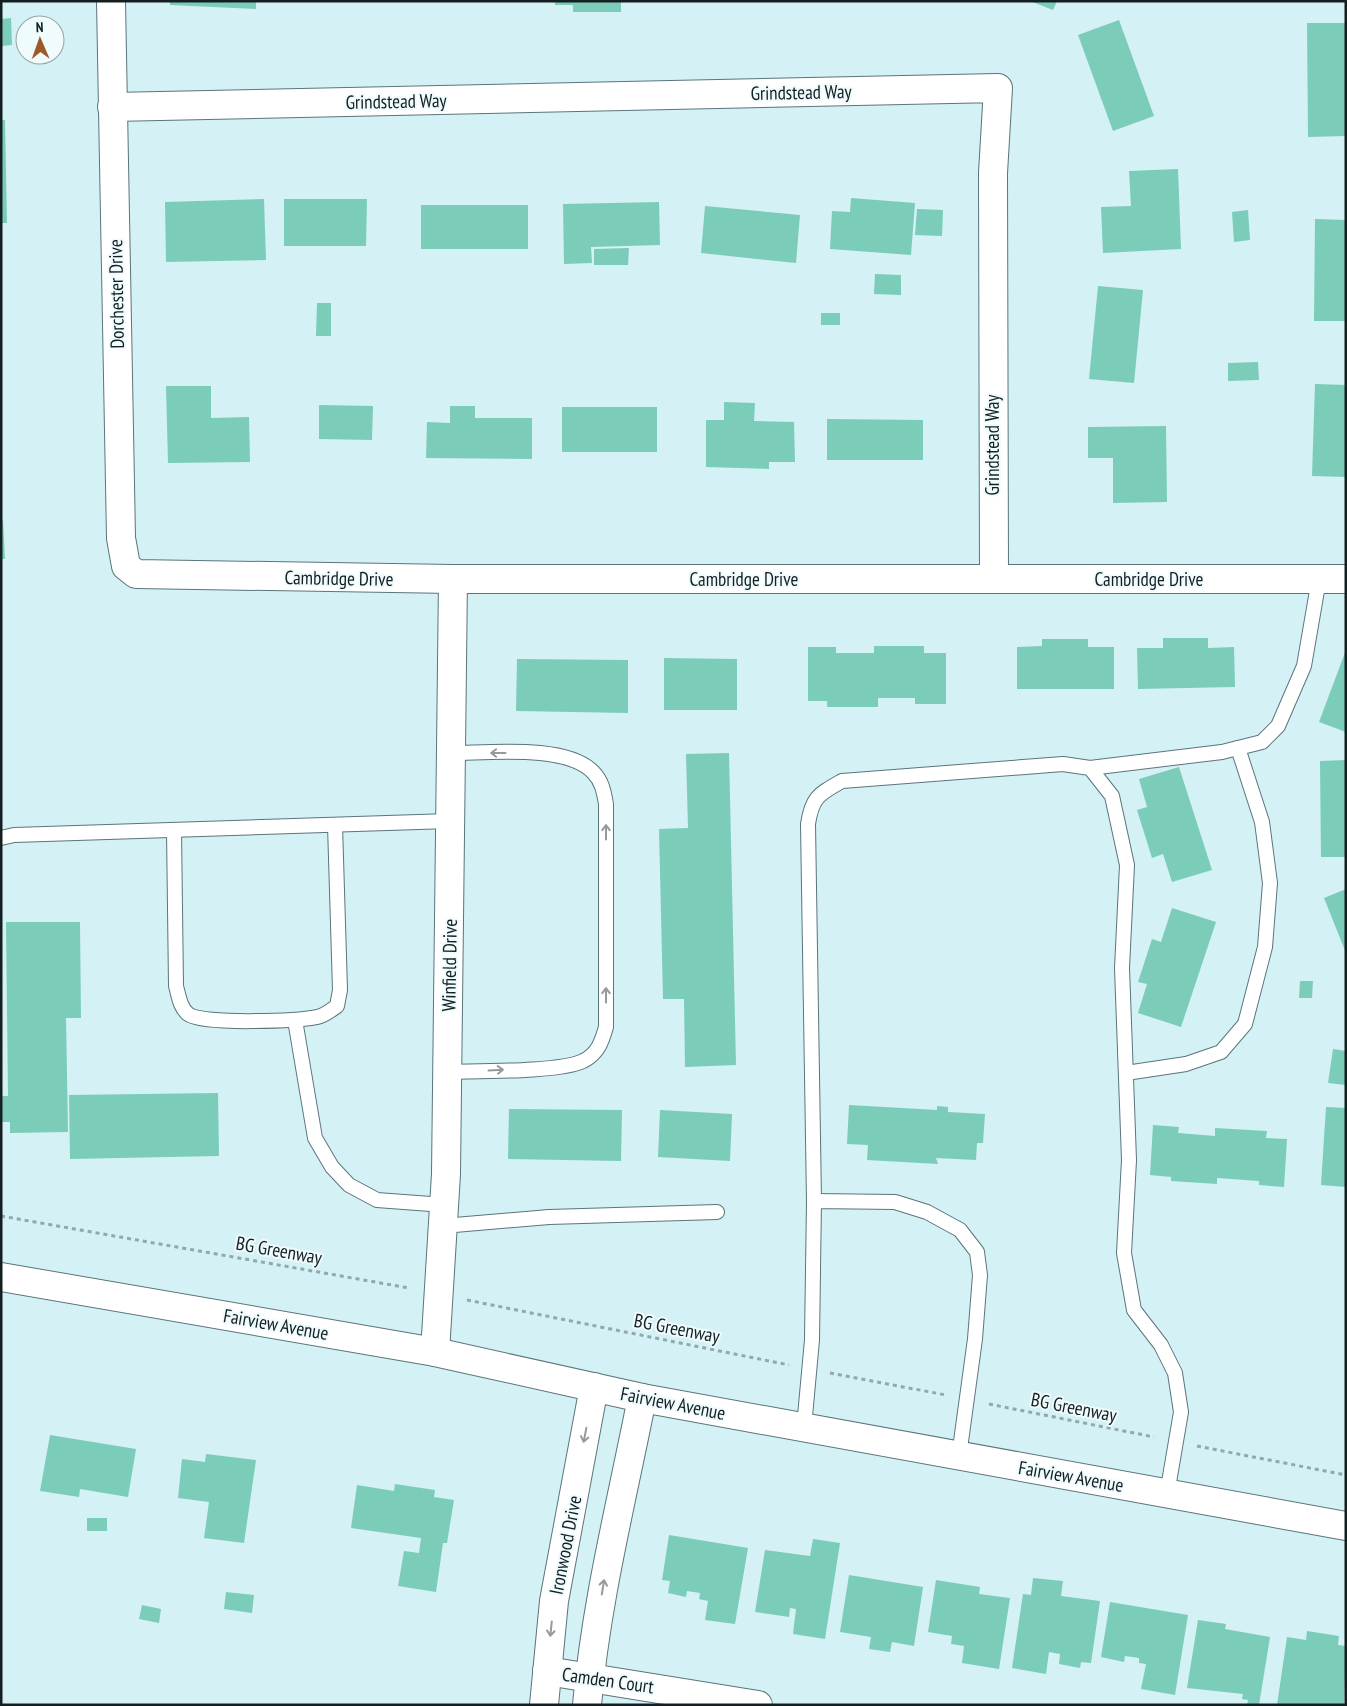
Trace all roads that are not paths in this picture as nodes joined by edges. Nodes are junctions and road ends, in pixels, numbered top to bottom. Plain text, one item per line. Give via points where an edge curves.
1 (111, 1) edge
2 (112, 107) junction
3 (143, 576) joint
4 (452, 579) junction
5 (994, 579) junction
6 (1346, 579) edge
7 (1319, 580) junction
8 (1238, 748) junction
9 (451, 753) junction
10 (1090, 768) junction
11 (450, 821) junction
12 (336, 825) junction
13 (174, 830) junction
14 (1, 838) edge
15 (295, 1020) junction
16 (448, 1072) junction
17 (1126, 1073) junction
18 (814, 1202) junction
19 (717, 1212) dead end
20 (444, 1216) junction
21 (1, 1277) edge
22 (435, 1352) junction
23 (594, 1387) junction
24 (642, 1398) junction
25 (804, 1428) junction
26 (959, 1456) junction
27 (1167, 1494) junction
28 (1346, 1526) edge
29 (547, 1671) junction
30 (589, 1677) junction
31 (544, 1705) edge
32 (587, 1705) edge
33 (758, 1705) edge

1 - 2 street, Dorchester Drive
2 - 3 street, Dorchester Drive via 121,538 126,566 131,572
2 - 5 street, Grindstead Way via 998,88 993,173
3 - 4 street, Cambridge Drive
4 - 5 street, Cambridge Drive
4 - 9 street, Winfield Drive
5 - 7 street, Cambridge Drive
6 - 7 street, Cambridge Drive
7 - 8 lane via 1304,666 1278,726 1262,742
8 - 10 lane
8 - 17 lane via 1262,822 1270,883 1265,947 1245,1024 1221,1052 1186,1064
9 - 11 street, Winfield Drive
16 -> 9 lane via 556,1067 583,1061 600,1047 606,1026 606,804 603,786 593,772 560,756
10 - 17 lane via 1112,796 1127,865 1122,968
10 - 18 lane via 1063,764 842,781 810,805
11 - 12 lane
11 - 16 street, Winfield Drive
12 - 13 lane
12 - 15 lane via 338,1006 320,1017
13 - 14 lane
13 - 15 lane via 176,986 180,1003 189,1014 206,1020
15 - 20 lane via 315,1138 332,1167 349,1185 377,1200
16 - 20 street, Winfield Drive
17 - 27 lane via 1129,1160 1124,1253 1134,1310 1161,1344 1174,1373 1181,1412
18 - 25 lane via 812,1340
18 - 26 lane via 895,1202 927,1212 960,1230 977,1252 980,1275 975,1339
19 - 20 lane via 550,1217
20 - 22 street, Winfield Drive
21 - 22 street, Fairview Avenue
22 - 23 street, Fairview Avenue
23 - 24 street, Fairview Avenue
23 -> 29 street, Ironwood Drive via 554,1601
24 - 25 street, Fairview Avenue
30 -> 24 street via 603,1582
25 - 26 street, Fairview Avenue
26 - 27 street, Fairview Avenue
27 - 28 street, Fairview Avenue
29 - 30 street, Camden Court
29 - 31 street, Ironwood Drive
30 - 32 street
30 - 33 street, Camden Court

